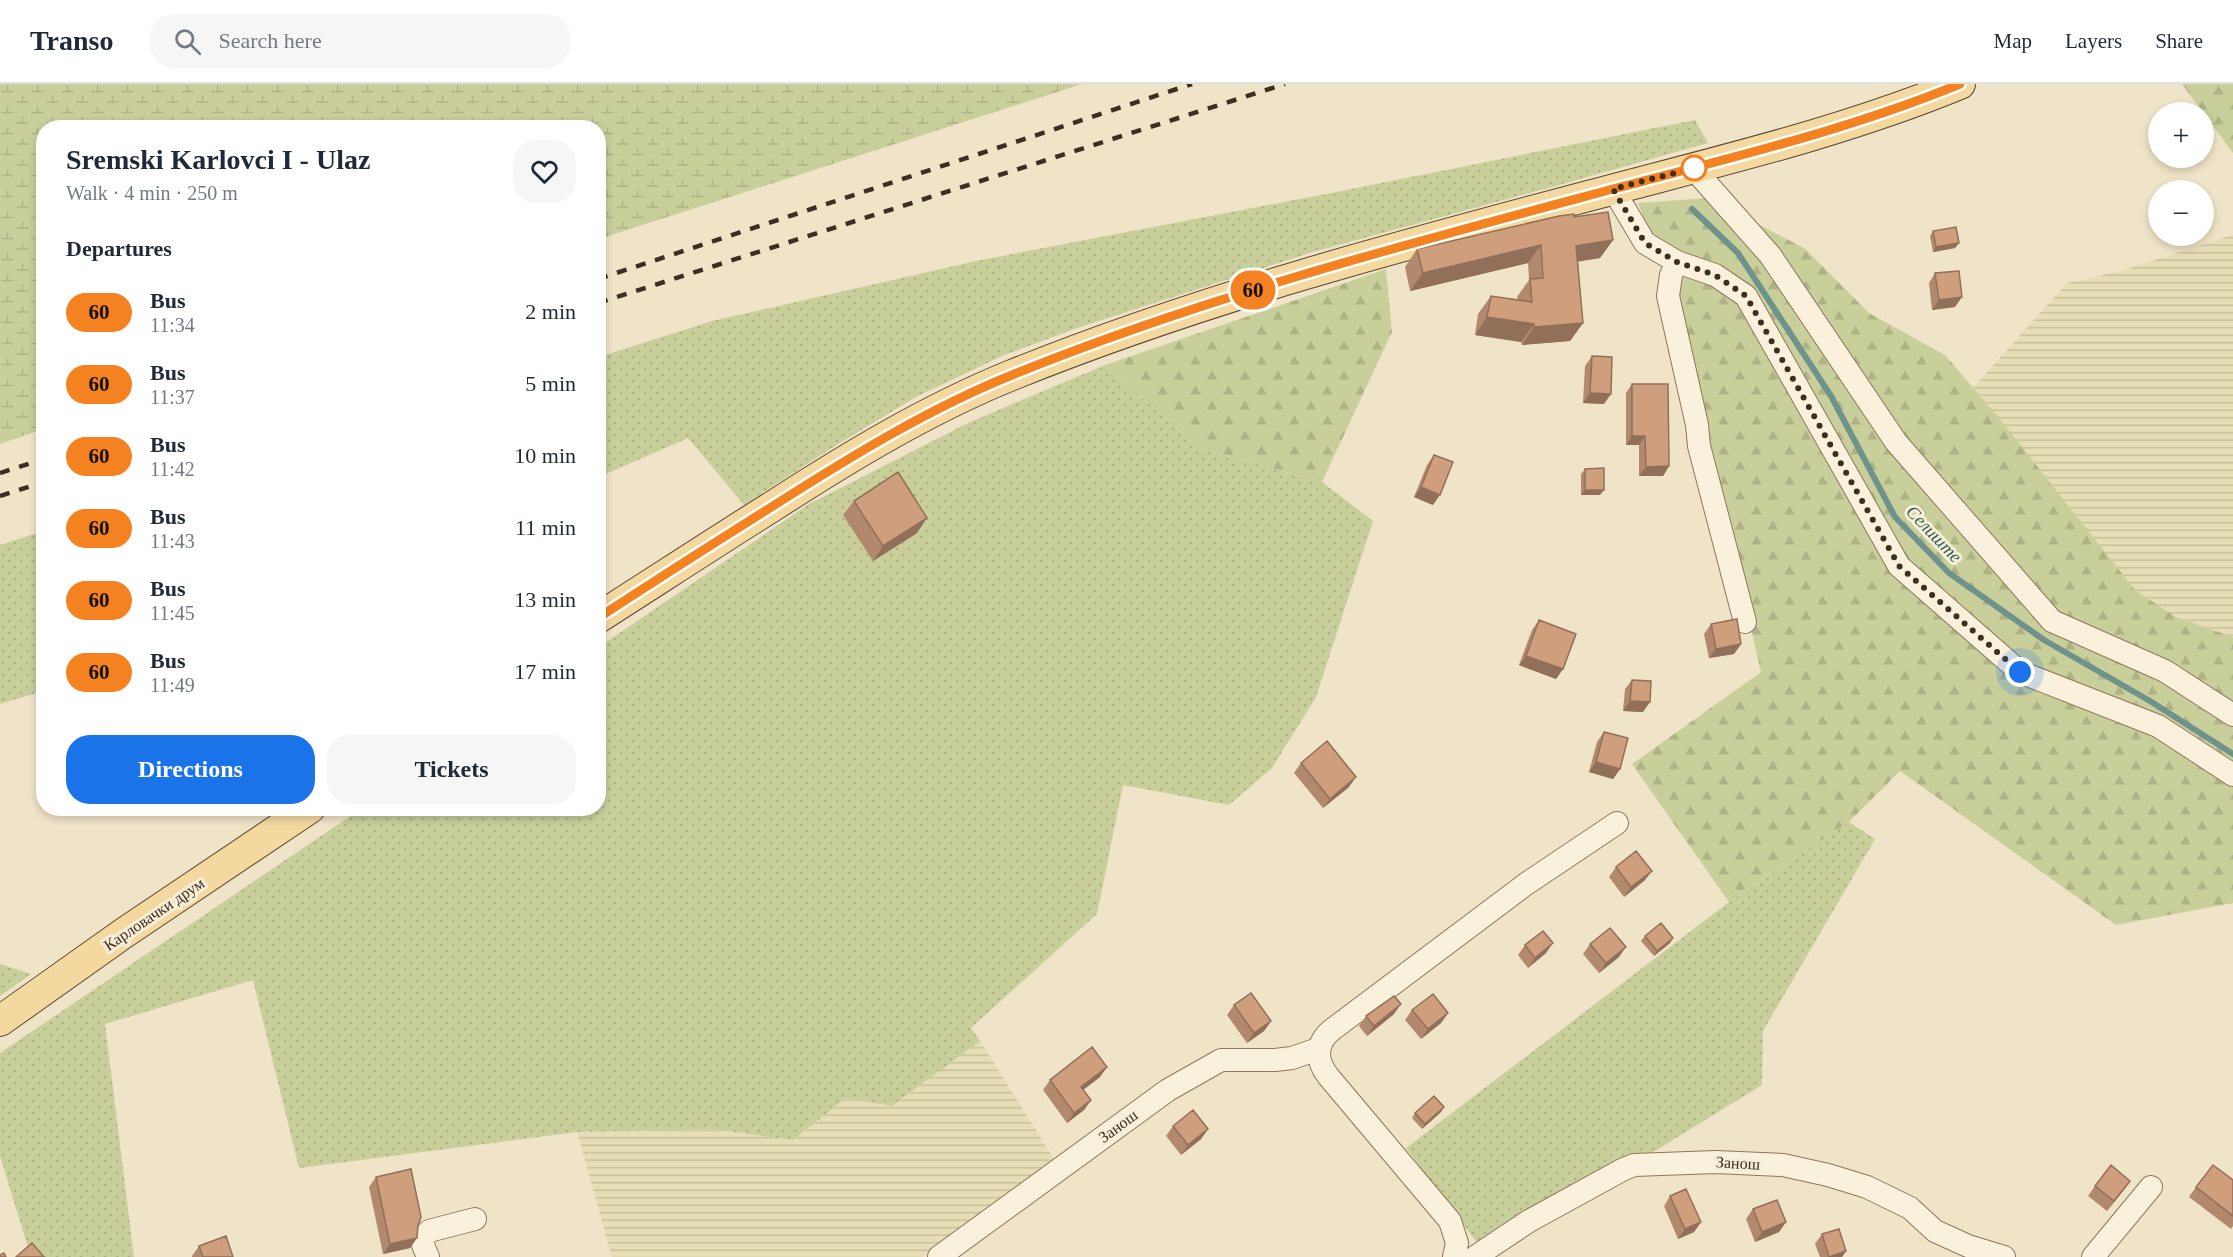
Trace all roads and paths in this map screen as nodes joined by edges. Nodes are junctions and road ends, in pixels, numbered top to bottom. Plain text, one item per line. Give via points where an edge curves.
1 (1960, 84) edge
2 (1693, 168) junction
3 (1613, 189) junction
4 (1677, 262) junction
5 (606, 613) edge
6 (1745, 622) dead end
7 (2233, 715) edge
8 (2233, 775) edge
9 (298, 816) edge
10 (1617, 823) dead end
11 (0, 1021) edge
12 (1318, 1049) junction
13 (2151, 1187) dead end
14 (475, 1219) dead end
15 (428, 1257) edge
16 (939, 1257) edge
17 (1454, 1257) edge
18 (1475, 1257) edge
19 (2004, 1257) edge
20 (2093, 1257) edge

1 - 2 main road via 1802,139
2 - 3 main road
2 - 7 street via 1770,255 1896,442 2052,621 2165,671
3 - 4 street via 1645,243
3 - 5 main road via 1318,270 1080,348 1011,375 843,461
4 - 6 street via 1668,296 1699,446
4 - 8 street via 1715,275 1746,296 1899,566 2020,672 2158,726
9 - 11 main road, Карловачки друм
10 - 12 street via 1526,884 1332,1029
12 - 16 street, Занош via 1275,1060 1221,1060 1168,1090
12 - 17 street via 1328,1077 1450,1221 1457,1243
13 - 20 street
14 - 15 street via 429,1231 423,1245
18 - 19 street, Занош via 1529,1221 1622,1170 1634,1165 1676,1162 1784,1165 1828,1175 1867,1187 1910,1208 1935,1231

